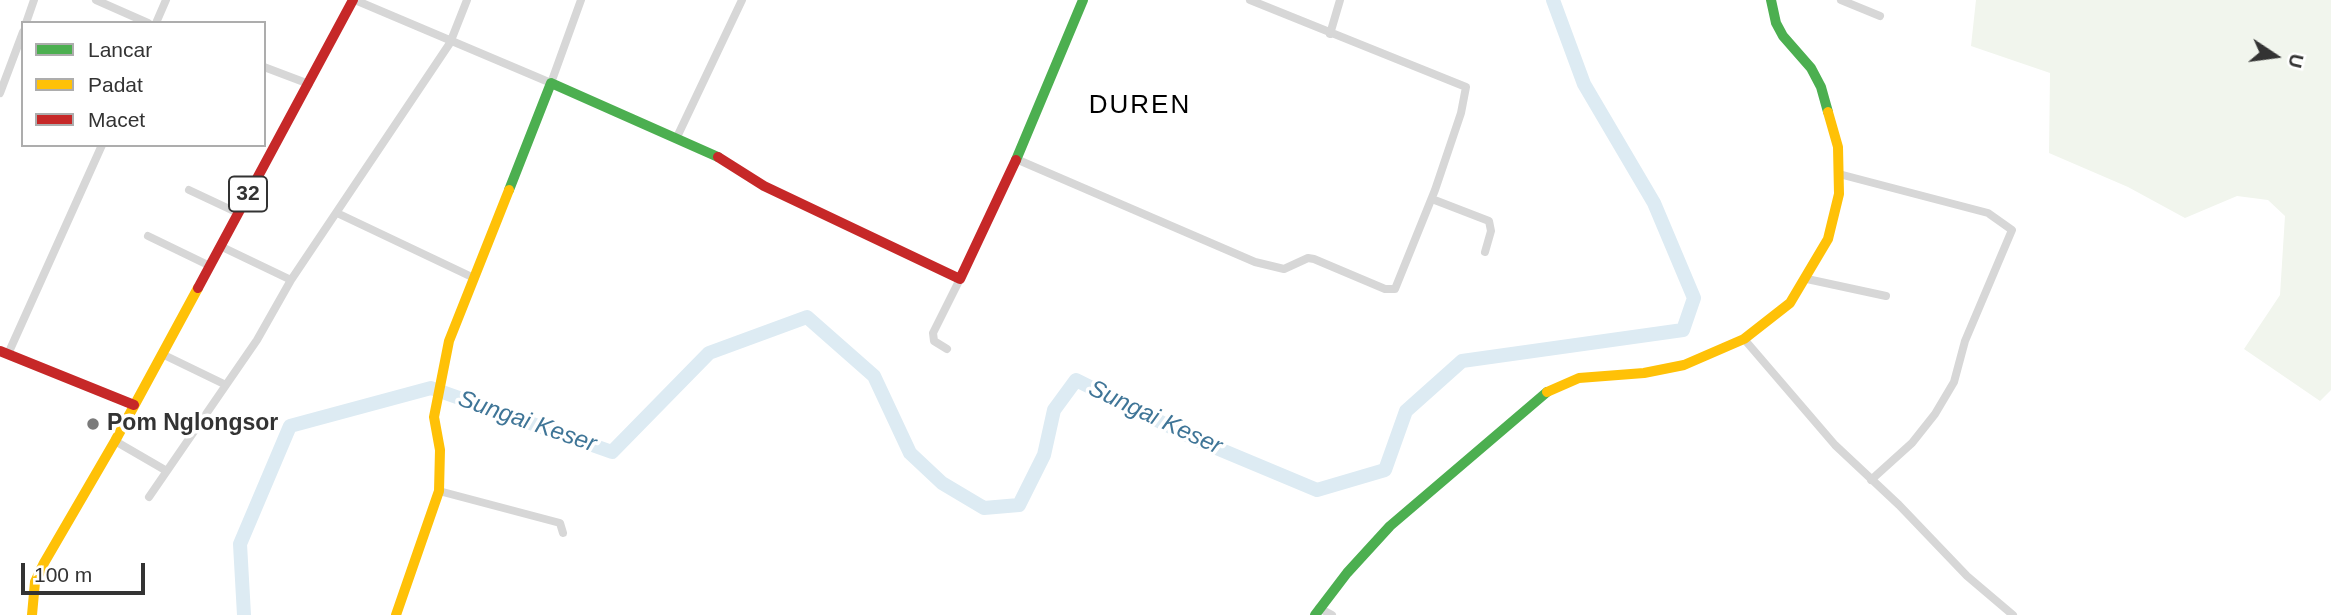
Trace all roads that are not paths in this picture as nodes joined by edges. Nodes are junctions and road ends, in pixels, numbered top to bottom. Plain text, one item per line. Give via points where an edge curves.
1 (34, 0) edge
2 (96, 0) edge
3 (166, 0) edge
4 (354, 0) edge
5 (467, 0) edge
6 (582, 0) edge
7 (742, 0) edge
8 (1083, 0) edge
9 (1250, 0) edge
10 (1340, 0) edge
11 (1771, 0) edge
12 (1841, 0) edge
13 (1880, 16) dead end
14 (27, 21) edge
15 (143, 21) edge
16 (157, 21) edge
17 (1330, 34) junction
18 (21, 37) edge
19 (450, 43) junction
20 (266, 68) edge
21 (551, 83) junction
22 (309, 84) junction
23 (0, 93) edge
24 (677, 137) junction
25 (101, 147) edge
26 (1016, 159) junction
27 (1839, 174) junction
28 (189, 190) dead end
29 (1432, 199) junction
30 (238, 213) junction
31 (337, 213) junction
32 (148, 236) dead end
33 (220, 246) junction
34 (1485, 252) dead end
35 (210, 266) junction
36 (474, 278) junction
37 (960, 279) junction
38 (1807, 279) junction
39 (291, 280) junction
40 (1886, 296) dead end
41 (1744, 339) junction
42 (947, 349) dead end
43 (4, 353) edge
44 (162, 354) junction
45 (226, 385) junction
46 (134, 405) junction
47 (115, 440) junction
48 (165, 470) junction
49 (1871, 480) junction
50 (439, 491) junction
51 (149, 497) dead end
52 (564, 533) dead end
53 (1317, 612) edge
54 (32, 615) edge
55 (396, 615) edge
56 (1332, 615) edge
57 (2013, 615) edge

1 - 14 street
2 - 15 street
3 - 16 street
4 - 19 street
4 - 22 main road, 32
5 - 19 street
6 - 21 street
7 - 24 street
8 - 26 main road
9 - 17 street
10 - 17 street
11 - 27 main road via 1783,36 1821,87 1836,138
12 - 13 street
17 - 29 street via 1466,87
18 - 23 street
19 - 21 street
19 - 31 street
20 - 22 street
21 - 24 main road
21 - 36 main road
22 - 30 main road, 32
24 - 37 main road via 764,186
25 - 43 street
26 - 29 street via 1255,262 1284,269 1314,259 1391,290 1397,286
26 - 37 main road
27 - 38 main road via 1828,239
27 - 49 street via 1988,213 2012,230 1969,332 1954,382 1912,443
28 - 30 street
29 - 34 street via 1489,221
30 - 33 main road, 32
31 - 36 street
31 - 39 street
32 - 35 street
33 - 35 main road, 32
33 - 39 street
35 - 44 main road, 32
36 - 50 main road via 449,341 434,416 440,450
37 - 42 street via 933,333 934,341
38 - 40 street
38 - 41 main road via 1790,303
39 - 45 street
41 - 49 street
41 - 53 main road via 1684,365 1579,378 1551,390 1390,526
43 - 46 main road
44 - 45 street
44 - 46 main road, 32
45 - 48 street
46 - 47 main road, 32
47 - 48 street
47 - 54 main road, 32 via 35,582
48 - 51 street
49 - 57 street
50 - 52 street via 560,523
50 - 55 main road
53 - 56 street

